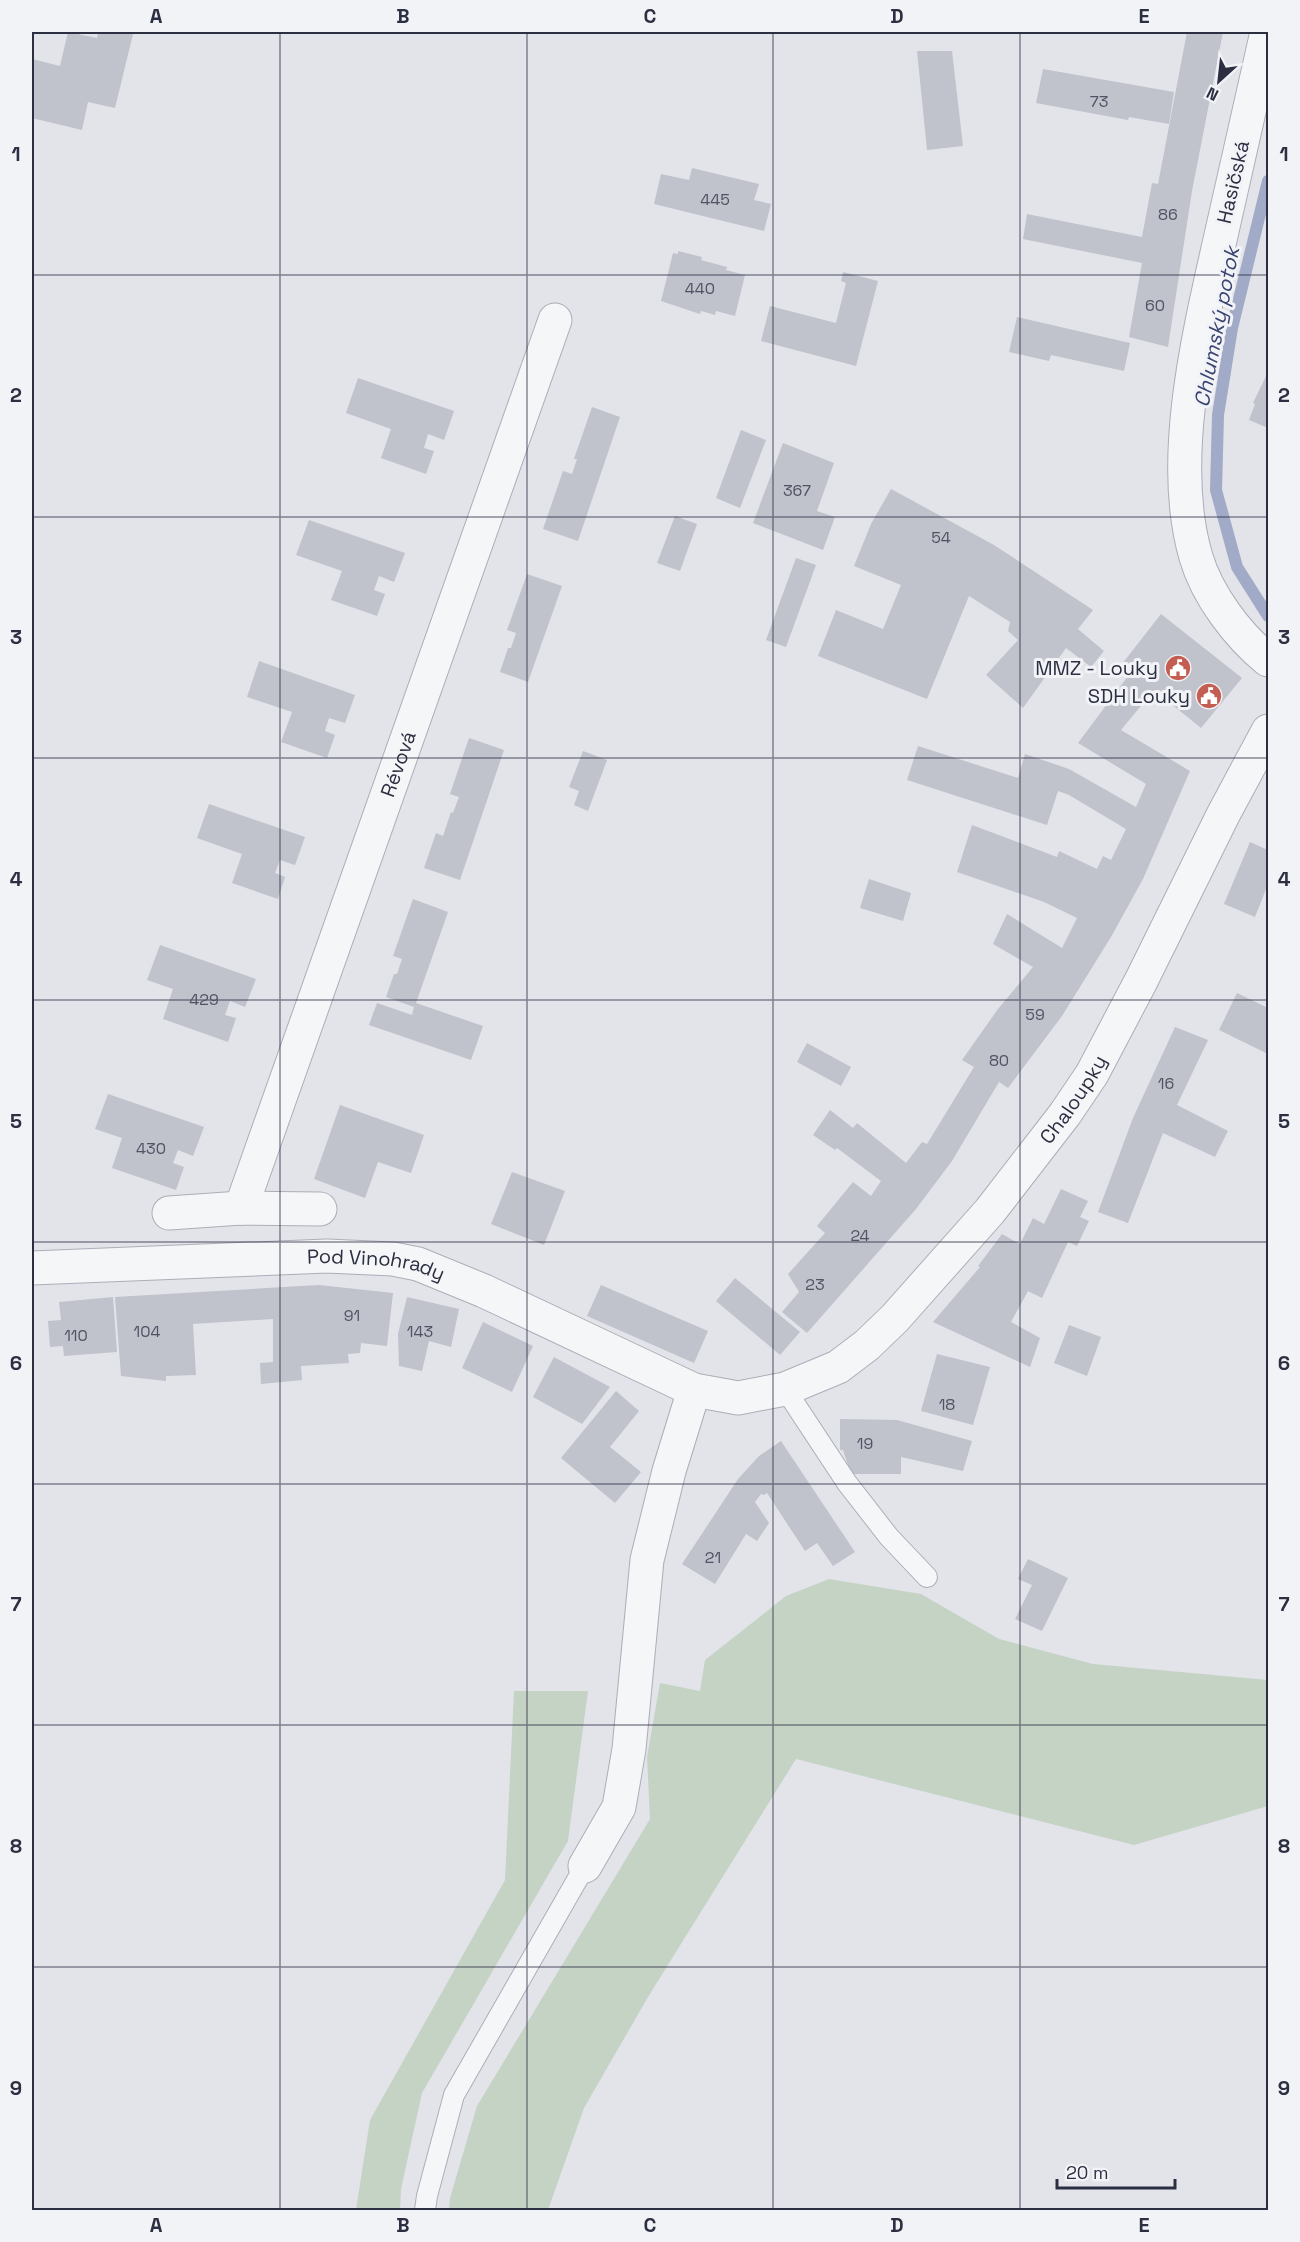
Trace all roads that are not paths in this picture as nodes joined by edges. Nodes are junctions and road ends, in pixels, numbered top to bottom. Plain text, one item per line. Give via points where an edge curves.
1 (1267, 32) edge
2 (555, 320) dead end
3 (1269, 660) edge
4 (1269, 731) edge
5 (241, 1208) junction
6 (320, 1209) dead end
7 (169, 1213) dead end
8 (32, 1268) edge
9 (785, 1389) junction
10 (694, 1390) junction
11 (927, 1576) dead end
12 (585, 1866) joint
13 (425, 2211) edge

1 - 3 street, Hasičská via 1210,286 1195,368 1185,465 1186,508 1196,558 1208,586 1223,612
2 - 5 street, Révová
4 - 9 street, Chaloupky via 1136,992 1092,1074 1065,1114 990,1211 895,1318 838,1367
5 - 6 street
5 - 7 street
8 - 10 street, Pod Vinohrady via 327,1256 418,1263
9 - 10 street, Chaloupky via 738,1398
9 - 11 lane via 847,1483 889,1537
10 - 12 street via 647,1560 629,1749 619,1807
12 - 13 lane via 454,2095

